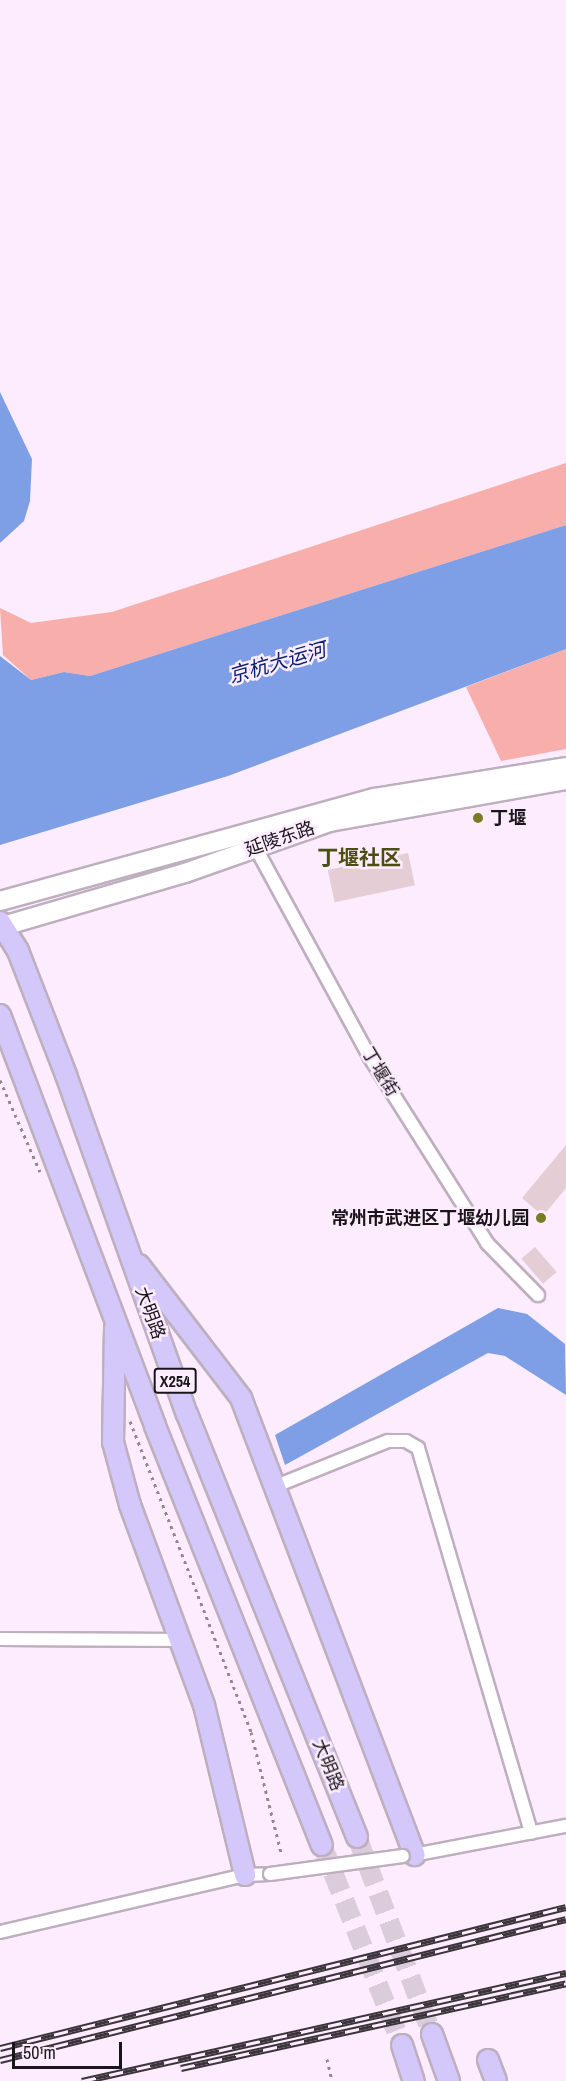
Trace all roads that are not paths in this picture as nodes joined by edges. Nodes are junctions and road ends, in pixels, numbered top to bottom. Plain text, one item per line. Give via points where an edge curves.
1 (566, 767) edge
2 (566, 780) edge
3 (251, 839) junction
4 (0, 901) edge
5 (1, 925) edge
6 (0, 1015) edge
7 (128, 1250) junction
8 (538, 1295) dead end
9 (115, 1316) junction
10 (276, 1486) junction
11 (0, 1639) edge
12 (179, 1640) junction
13 (566, 1826) edge
14 (531, 1833) junction
15 (357, 1837) tunnel mouth
16 (322, 1845) tunnel mouth
17 (409, 1856) junction
18 (245, 1875) junction
19 (0, 1932) edge
20 (432, 2034) tunnel mouth
21 (402, 2044) tunnel mouth
22 (488, 2060) dead end
23 (414, 2081) edge
24 (449, 2081) edge
25 (496, 2081) edge

1 - 3 main road, 延陵东路 via 375,798
2 - 3 main road, 延陵东路
3 - 4 main road, 延陵东路
3 - 5 main road, 延陵东路
3 - 8 street, 丁堰街 via 369,1056 481,1233
5 - 7 main road, 大明路 / X254 via 18,951
6 - 9 main road, 大明路 / X254
7 - 10 main road via 241,1398
7 - 15 main road, 大明路 / X254 via 187,1414
9 - 12 main road via 113,1442 130,1505
9 - 16 main road, 大明路 / X254
10 - 14 street via 388,1441 406,1441 418,1448
10 - 17 main road
11 - 12 street
12 - 18 main road via 204,1705
13 - 14 street
14 - 17 street
17 - 18 street, bridge
18 - 19 street
20 - 24 main road
21 - 23 main road
22 - 25 main road

